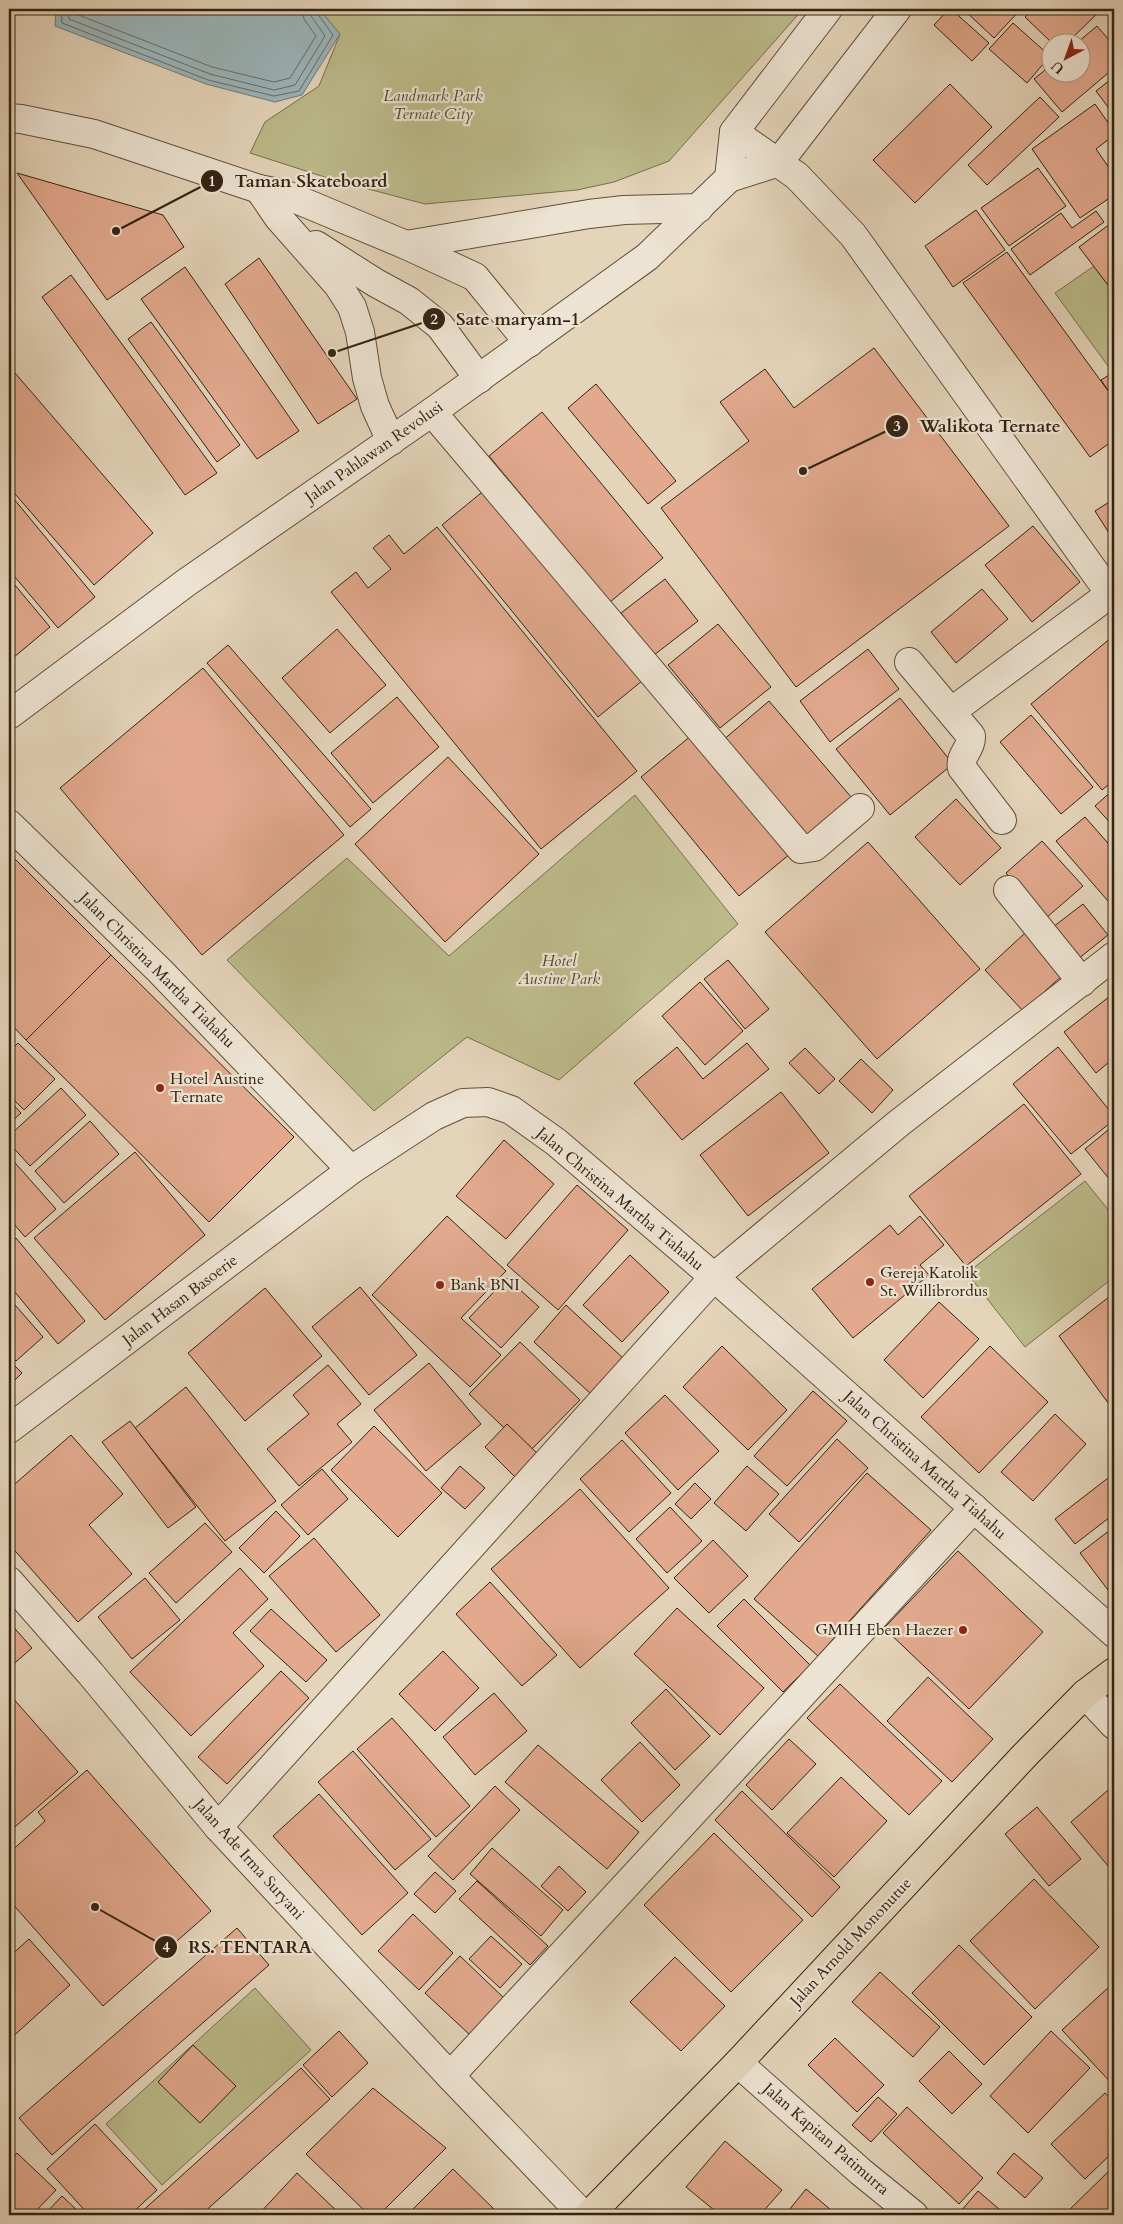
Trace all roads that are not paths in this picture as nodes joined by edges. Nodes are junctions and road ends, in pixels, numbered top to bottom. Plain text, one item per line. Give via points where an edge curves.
1 (828, 9) edge
2 (898, 9) edge
3 (9, 118) edge
4 (734, 132) junction
5 (779, 162) junction
6 (729, 178) junction
7 (259, 189) junction
8 (699, 208) junction
9 (278, 217) junction
10 (406, 245) junction
11 (529, 343) junction
12 (479, 379) junction
13 (432, 412) junction
14 (390, 440) junction
15 (1112, 596) edge
16 (909, 662) dead end
17 (952, 711) junction
18 (9, 715) edge
19 (860, 808) dead end
20 (1002, 820) dead end
21 (9, 824) edge
22 (1008, 890) dead end
23 (1114, 956) edge
24 (1082, 982) junction
25 (351, 1170) junction
26 (714, 1277) junction
27 (9, 1429) edge
28 (974, 1508) junction
29 (9, 1581) edge
30 (1114, 1633) edge
31 (1114, 1672) edge
32 (1085, 1694) junction
33 (1114, 1725) edge
34 (218, 1827) junction
35 (738, 2063) junction
36 (450, 2076) junction
37 (583, 2215) edge
38 (589, 2215) edge
39 (914, 2215) edge

1 - 4 street
2 - 5 street
3 - 7 street via 94,134
4 - 5 street
4 - 6 street
5 - 6 street, Jalan Pahlawan Revolusi
5 - 15 street via 853,235
6 - 8 street, Jalan Pahlawan Revolusi
7 - 9 street
7 - 10 street via 284,194
8 - 10 street via 598,213
8 - 11 street, Jalan Pahlawan Revolusi via 647,257
9 - 12 street via 329,254 409,302 440,326
9 - 14 street via 338,285 352,308 375,406
10 - 11 street via 475,277
11 - 12 street, Jalan Pahlawan Revolusi
12 - 13 street, Jalan Pahlawan Revolusi
13 - 14 street, Jalan Pahlawan Revolusi
13 - 19 street via 801,849 814,847
14 - 18 street, Jalan Pahlawan Revolusi via 187,582
15 - 17 street
16 - 17 street
17 - 20 street via 971,736 962,768
21 - 25 street, Jalan Christina Martha Tiahahu via 160,971
22 - 24 street
23 - 24 street
24 - 26 street via 899,1123
25 - 26 street, Jalan Christina Martha Tiahahu via 434,1116 463,1104 488,1102 511,1110 556,1142
25 - 27 street, Jalan Hasan Basoerie
26 - 28 street, Jalan Christina Martha Tiahahu
26 - 34 street
28 - 30 street, Jalan Christina Martha Tiahahu
28 - 36 street
29 - 34 street, Jalan Ade Irma Suryani
31 - 32 highway, Jalan Arnold Mononutue
32 - 33 street
32 - 35 highway, Jalan Arnold Mononutue via 1024,1755
34 - 36 street, Jalan Ade Irma Suryani
35 - 38 highway, Jalan Arnold Mononutue
35 - 39 street, Jalan Kapitan Patimurra
36 - 37 street, Jalan Ade Irma Suryani

